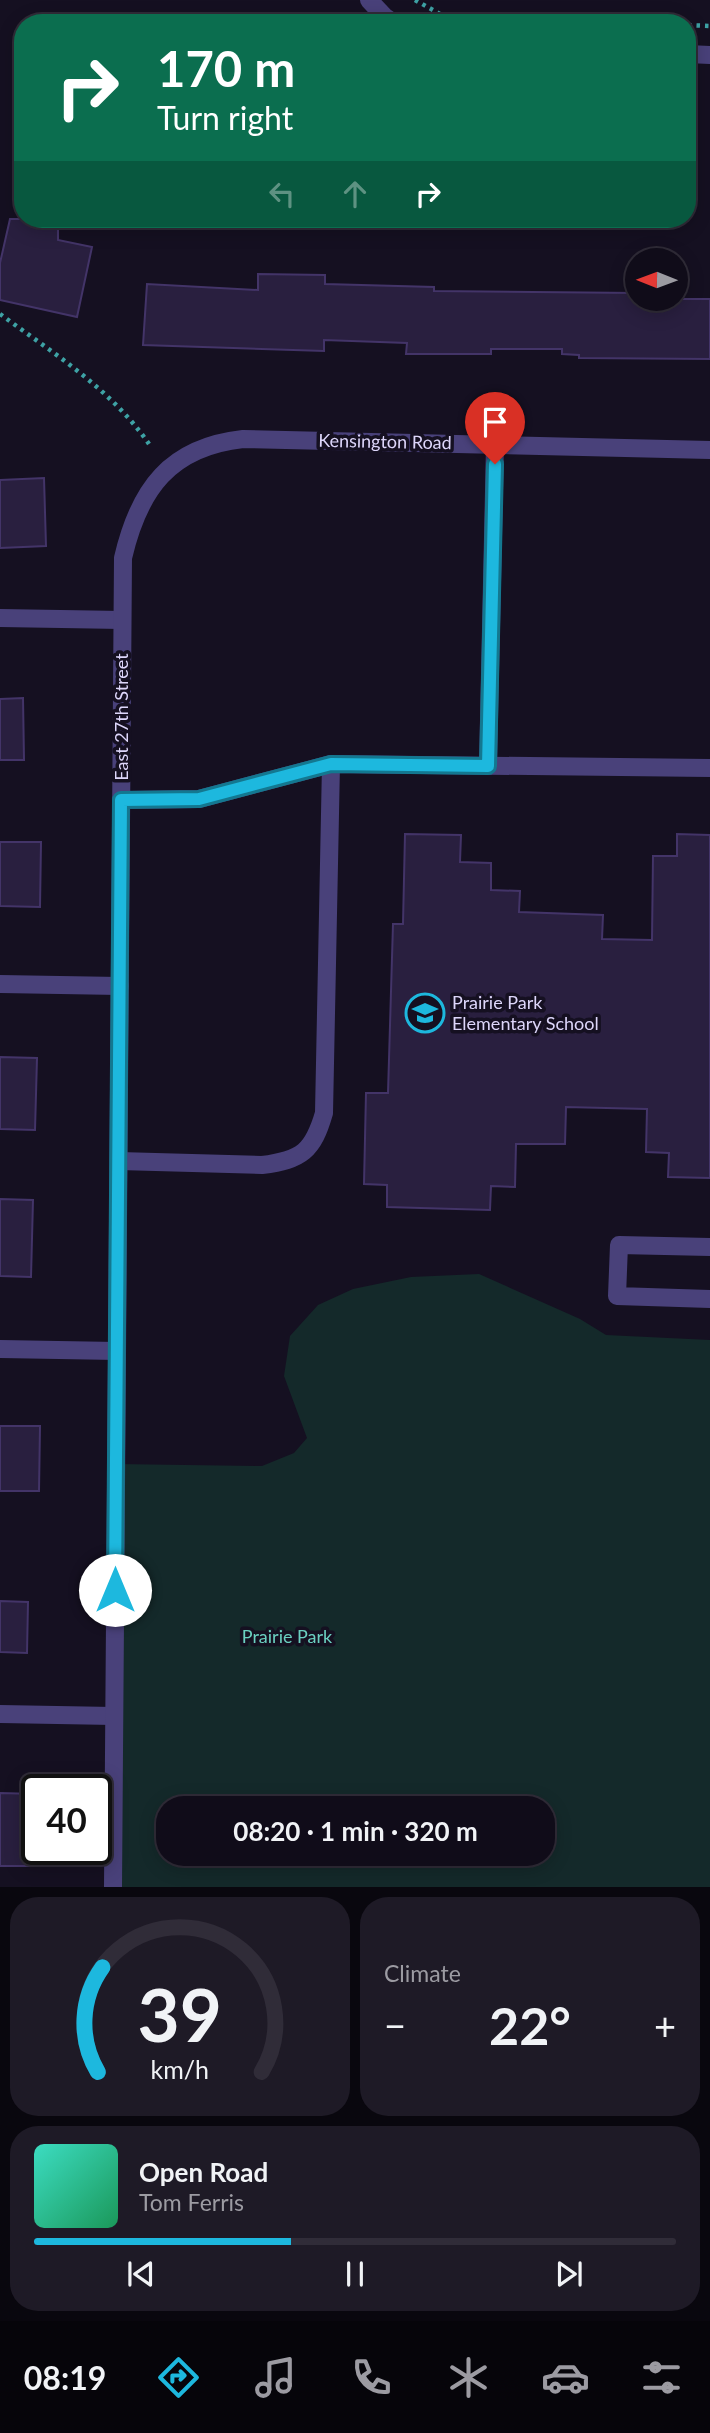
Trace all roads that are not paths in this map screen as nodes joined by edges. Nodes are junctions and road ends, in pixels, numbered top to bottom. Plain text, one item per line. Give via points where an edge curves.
1 (369, 0) edge
2 (382, 14) edge
3 (495, 445) junction
4 (710, 450) edge
5 (157, 480) joint
6 (0, 618) edge
7 (122, 620) junction
8 (331, 764) junction
9 (488, 766) junction
10 (710, 768) edge
11 (121, 800) junction
12 (0, 984) edge
13 (120, 986) junction
14 (119, 1161) junction
15 (710, 1247) edge
16 (710, 1299) edge
17 (0, 1349) edge
18 (117, 1351) junction
19 (0, 1714) edge
20 (114, 1716) junction
21 (113, 1887) edge

1 - 2 street
3 - 4 street, Kensington Road
3 - 5 street, Kensington Road via 222,441 180,459
3 - 9 street
5 - 7 street, East 27th Street via 129,531 123,558
6 - 7 street
7 - 11 street, East 27th Street
8 - 9 street
8 - 11 street via 199,799
8 - 14 street via 324,1113 317,1138 307,1152 285,1162 262,1165
9 - 10 street
11 - 13 street, East 27th Street
12 - 13 street
13 - 14 street, East 27th Street
14 - 18 street, East 27th Street
15 - 16 street via 619,1245 617,1296
17 - 18 street
18 - 20 street, East 27th Street
19 - 20 street
20 - 21 street, East 27th Street

